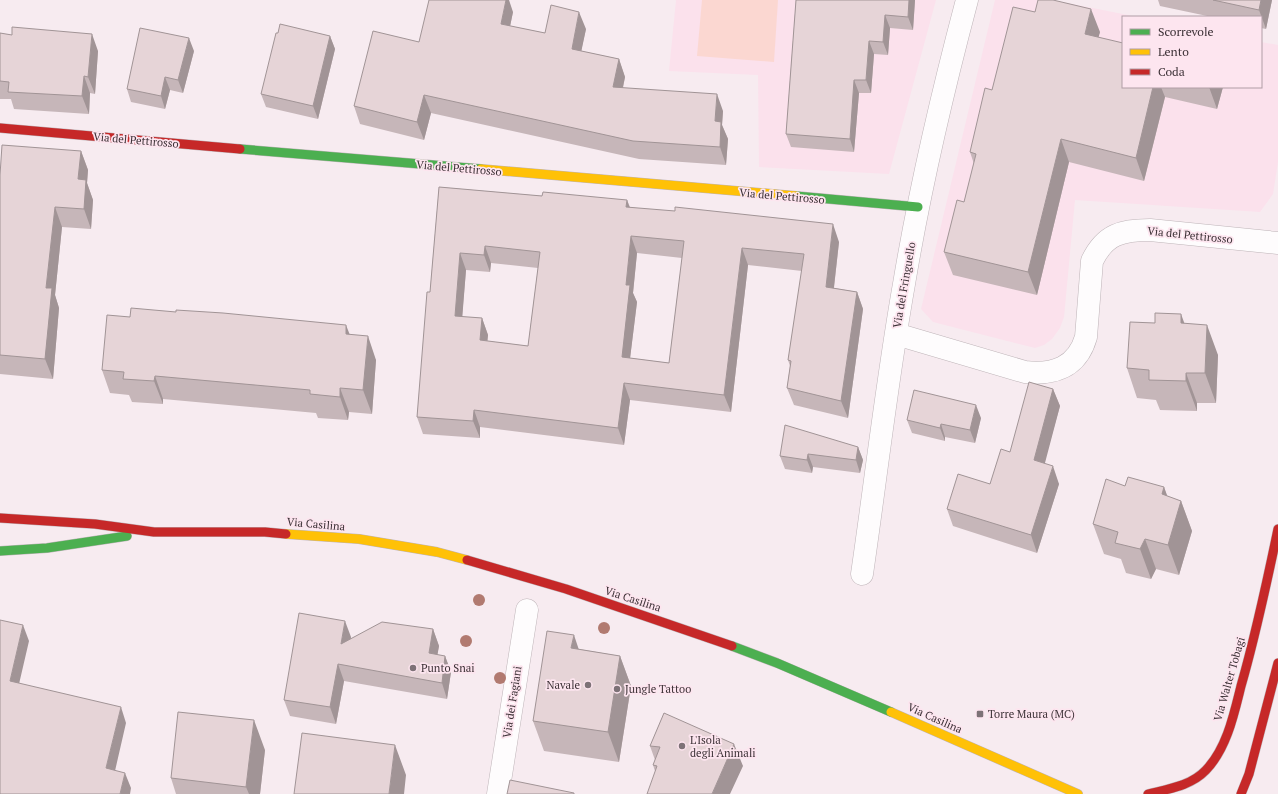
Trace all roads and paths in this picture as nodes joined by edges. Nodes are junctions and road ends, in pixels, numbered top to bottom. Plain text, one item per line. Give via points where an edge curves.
1 (968, 0) edge
2 (0, 128) edge
3 (918, 208) junction
4 (1278, 243) edge
5 (896, 334) junction
6 (0, 518) edge
7 (1278, 529) edge
8 (154, 532) junction
9 (0, 551) edge
10 (862, 574) dead end
11 (526, 610) dead end
12 (1278, 662) edge
13 (498, 794) edge
14 (1078, 794) edge
15 (1148, 794) edge
16 (1241, 794) edge

1 - 3 street, Via del Fringuello
2 - 3 street, Via del Pettirosso
3 - 5 street, Via del Fringuello
4 - 5 street, Via del Pettirosso via 1150,230 1121,232 1112,237 1096,253 1092,261 1084,342 1076,357 1066,366 1054,371 1024,372
5 - 10 street, Via del Fringuello
6 - 8 street, Via Casilina via 95,524
7 - 15 street, Via Walter Tobagi via 1252,647 1231,721 1220,748 1207,769 1188,784
8 - 9 street, Via Casilina via 47,548
8 - 14 street, Via Casilina via 265,532 359,539 469,560 573,591 770,660
11 - 13 street, Via dei Fagiani
12 - 16 street via 1249,774

